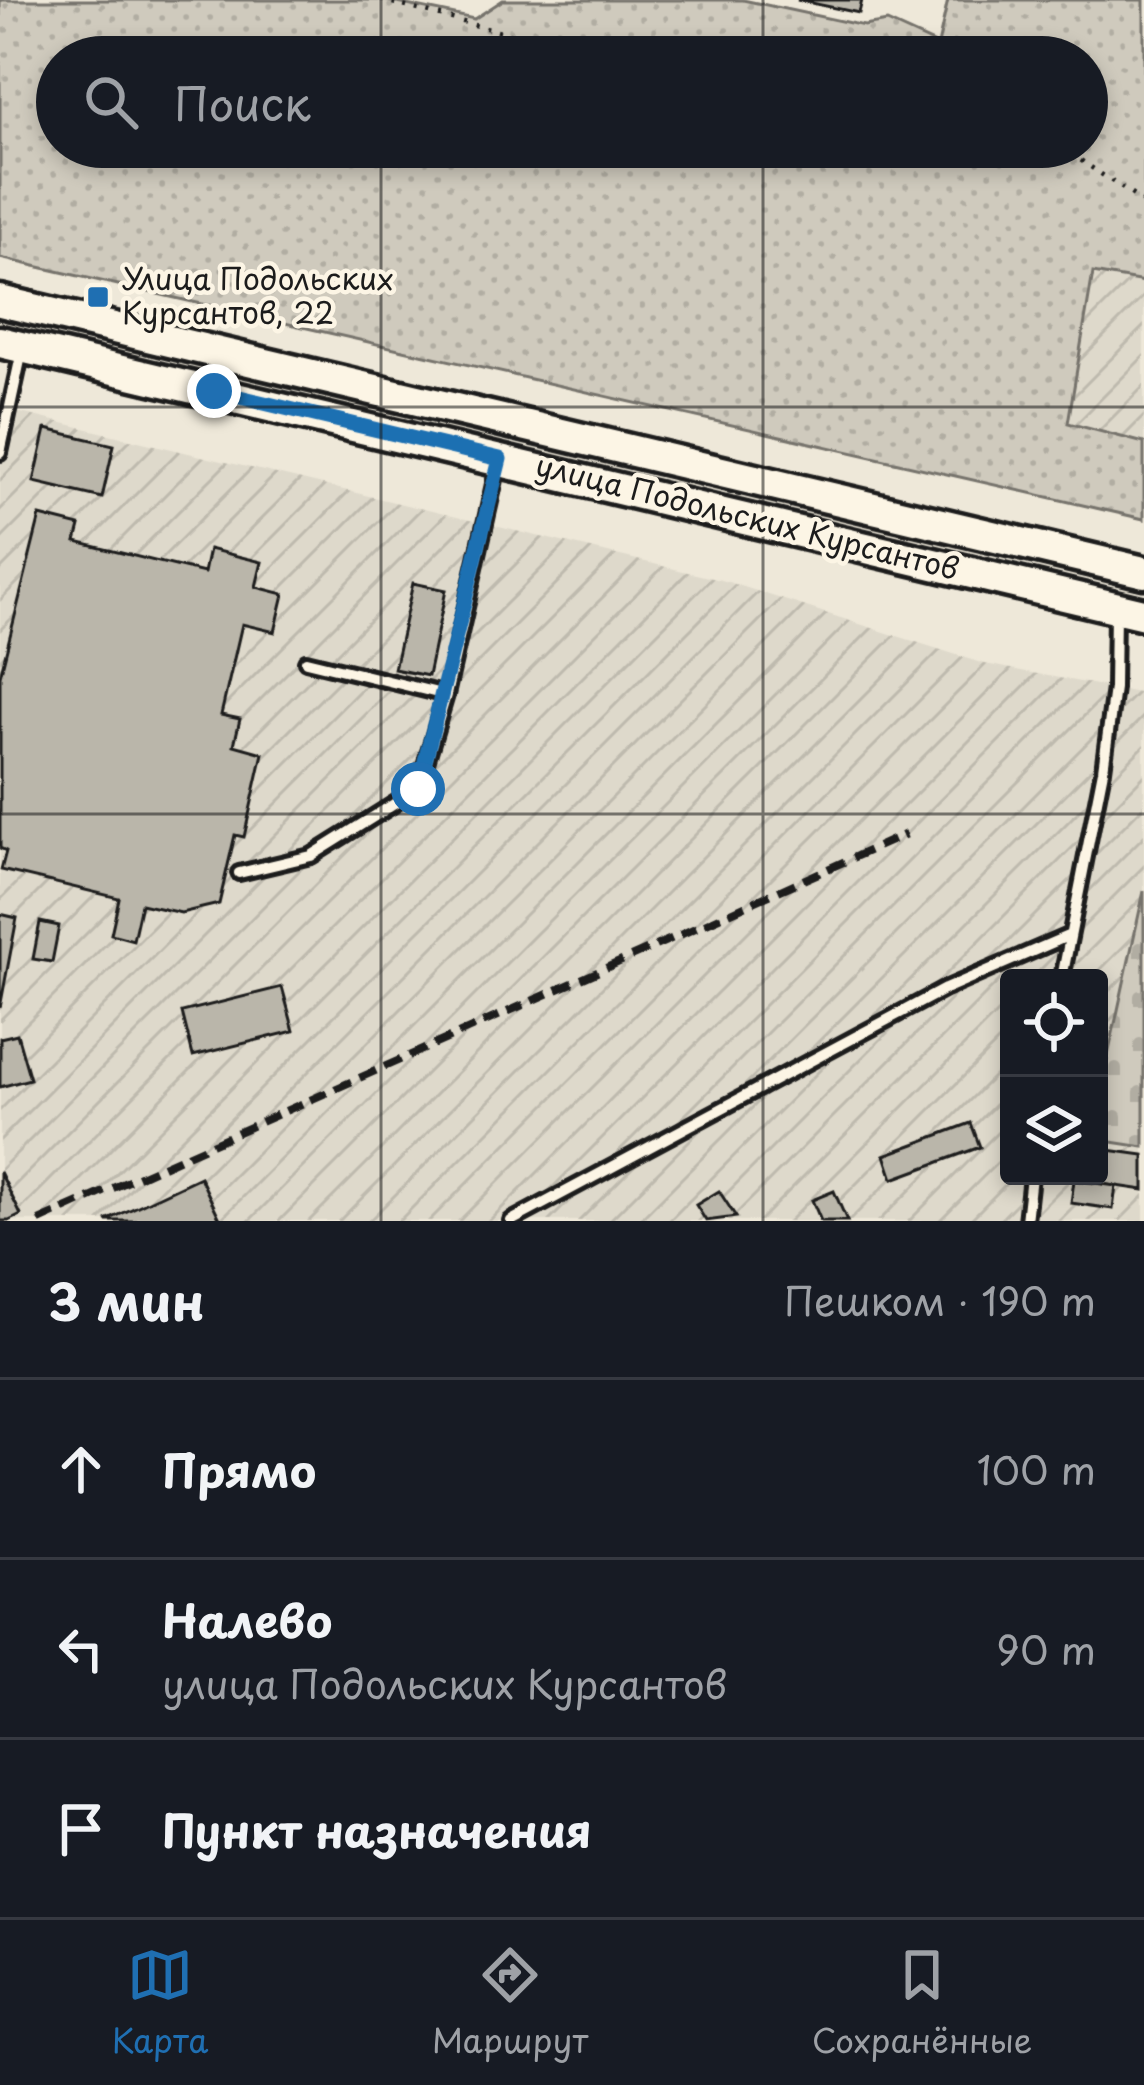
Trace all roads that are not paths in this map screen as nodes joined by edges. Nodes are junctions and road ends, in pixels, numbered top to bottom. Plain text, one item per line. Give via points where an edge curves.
1 (0, 301) edge
2 (11, 345) edge
3 (0, 453) edge
4 (500, 459) junction
5 (1144, 572) edge
6 (1130, 610) edge
7 (306, 661) dead end
8 (446, 695) junction
9 (239, 873) dead end
10 (1070, 935) junction
11 (1064, 969) edge
12 (1030, 1185) edge
13 (512, 1221) edge
14 (1026, 1221) edge

1 - 5 main road, улица Подольских Курсантов
2 - 3 lane
2 - 4 main road, улица Подольских Курсантов
4 - 6 main road, улица Подольских Курсантов
4 - 8 lane
6 - 10 lane
7 - 8 lane
8 - 9 lane via 418,789 311,856
10 - 11 lane
10 - 13 lane via 945,989
12 - 14 lane

